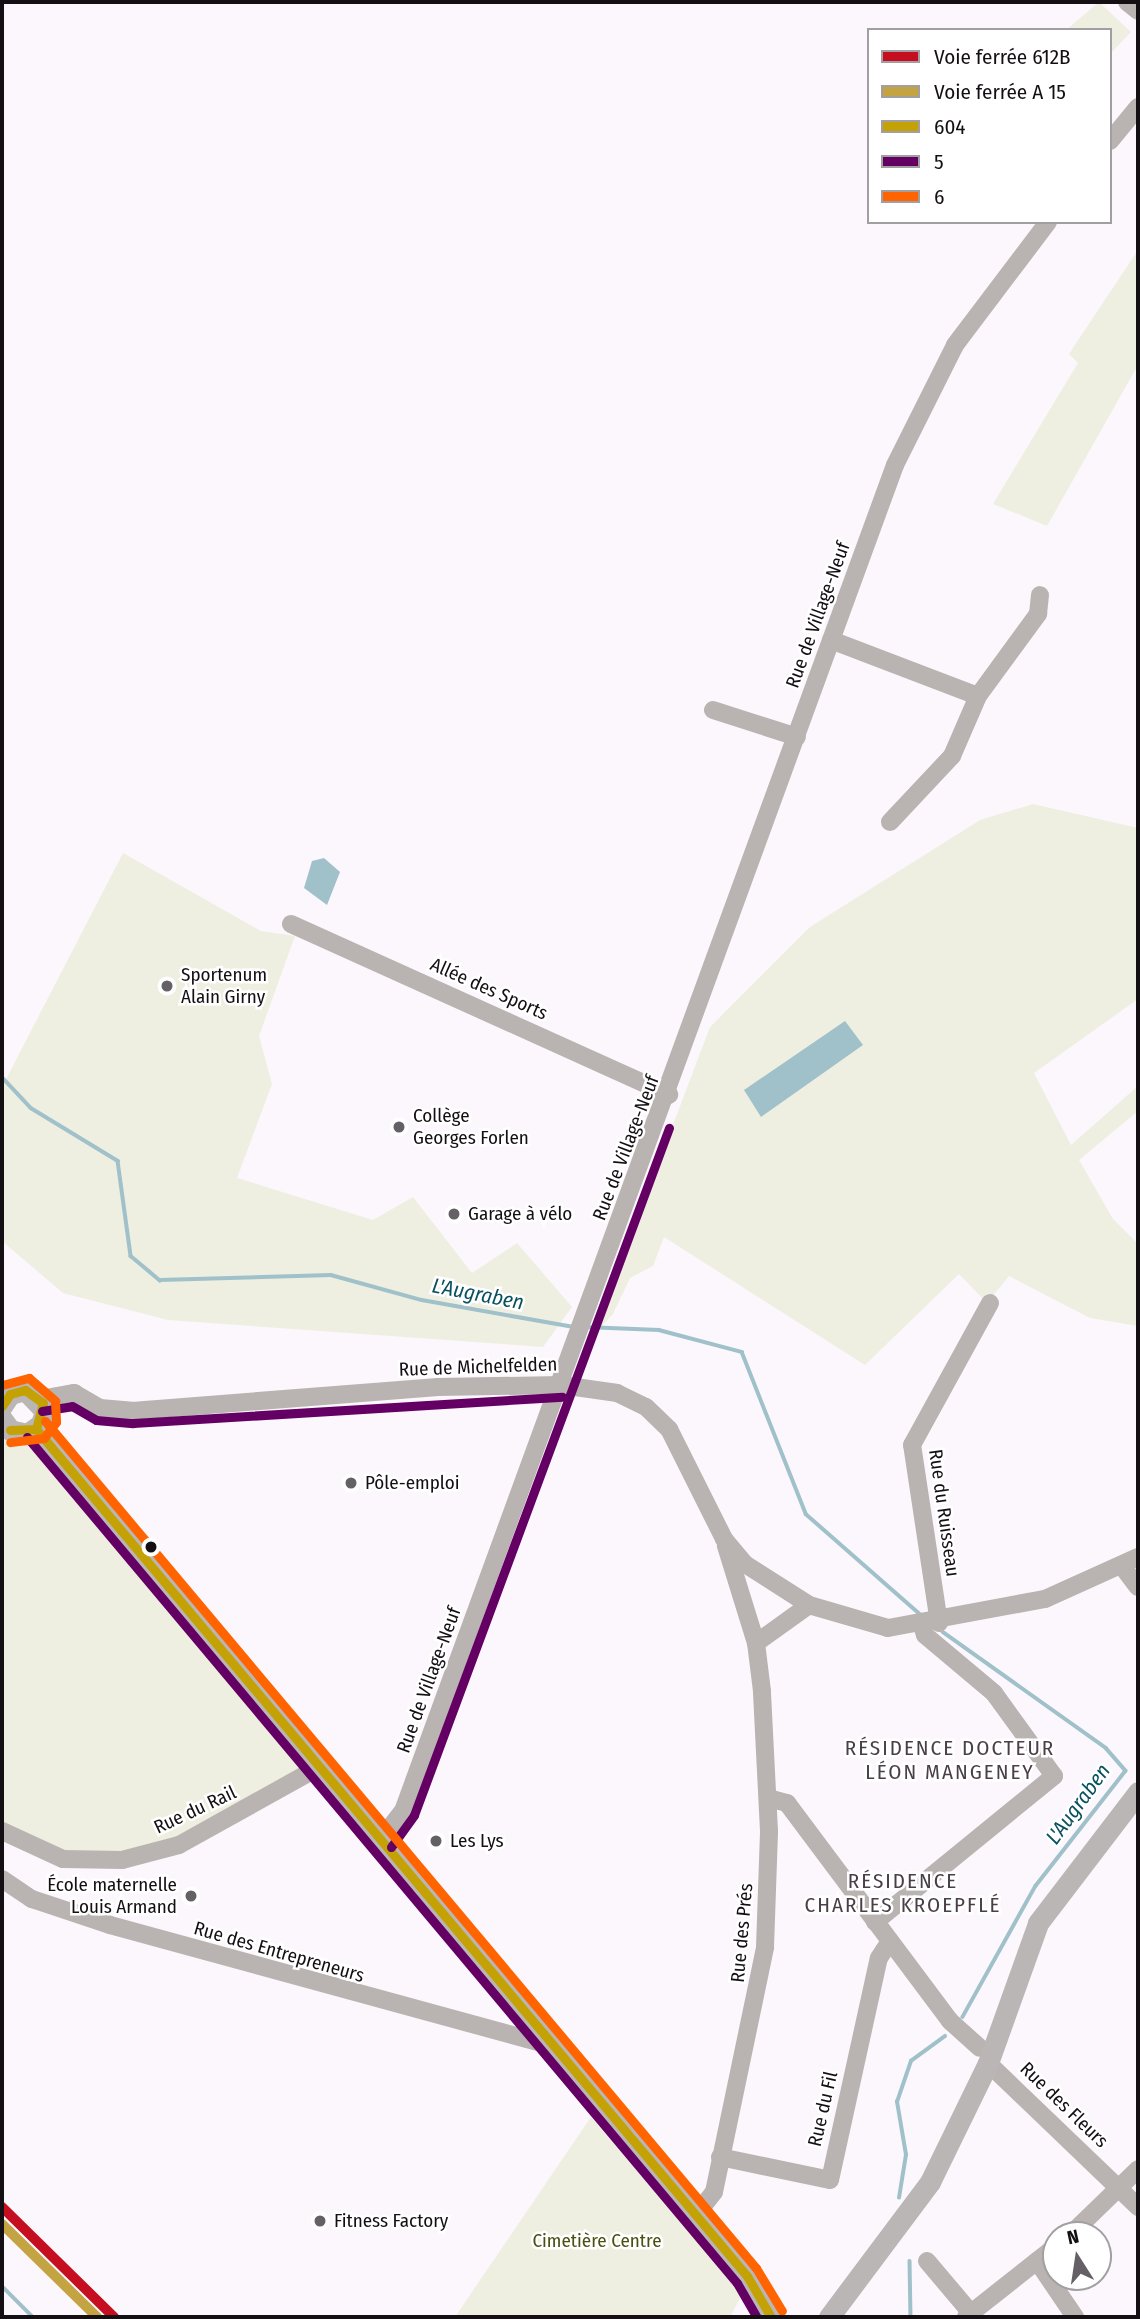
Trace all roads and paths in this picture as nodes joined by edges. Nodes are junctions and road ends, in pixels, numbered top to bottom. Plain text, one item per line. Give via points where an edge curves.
1 (1127, 2) edge
2 (1138, 11) edge
3 (1138, 107) edge
4 (1112, 139) edge
5 (1046, 224) edge
6 (1040, 595) dead end
7 (831, 640) junction
8 (978, 696) junction
9 (713, 710) dead end
10 (797, 737) junction
11 (890, 822) dead end
12 (291, 924) dead end
13 (669, 1095) junction
14 (990, 1303) dead end
15 (561, 1384) junction
16 (4, 1397) edge
17 (40, 1399) junction
18 (2, 1419) edge
19 (30, 1432) junction
20 (2, 1440) edge
21 (724, 1539) junction
22 (1138, 1557) edge
23 (745, 1564) junction
24 (1122, 1566) junction
25 (1138, 1587) edge
26 (737, 1591) junction
27 (809, 1605) junction
28 (930, 1624) junction
29 (756, 1643) junction
30 (319, 1767) junction
31 (1138, 1792) edge
32 (768, 1798) junction
33 (2, 1831) edge
34 (381, 1839) junction
35 (2, 1879) edge
36 (875, 1922) junction
37 (890, 1941) junction
38 (553, 2046) junction
39 (984, 2055) junction
40 (720, 2157) junction
41 (1138, 2169) edge
42 (1120, 2190) junction
43 (1138, 2207) edge
44 (696, 2215) junction
45 (1086, 2221) edge
46 (1042, 2257) edge
47 (927, 2261) dead end
48 (1037, 2261) junction
49 (760, 2307) edge
50 (828, 2315) edge
51 (969, 2315) edge
52 (771, 2317) edge
53 (1075, 2317) edge

1 - 2 street
3 - 4 street
5 - 7 street, Rue de Village-Neuf via 955,345 895,465
6 - 8 street via 1038,614
7 - 8 street
7 - 10 street, Rue de Village-Neuf
8 - 11 street via 952,756
9 - 10 street
10 - 13 street, Rue de Village-Neuf
12 - 13 street, Allée des Sports
13 - 15 street, Rue de Village-Neuf
14 - 28 street, Rue du Ruisseau via 913,1436
15 - 17 street, Rue de Michelfelden via 132,1411 100,1408 74,1393
15 - 21 street, Rue de Michelfelden via 627,1396 660,1418
15 - 34 street, Rue de Village-Neuf via 403,1811
16 - 17 main road via 25,1390
17 - 19 main road via 44,1418
18 - 19 main road
19 - 20 street
19 - 30 main road
21 - 23 street, Rue de Michelfelden
21 - 26 street, Rue des Prés
22 - 24 street, Rue de Michelfelden
23 - 26 street
23 - 27 street, Rue de Michelfelden
24 - 25 street
24 - 28 street, Rue de Michelfelden via 1045,1599
26 - 29 street, Rue des Prés
27 - 28 street, Rue de Michelfelden via 888,1628
27 - 29 street
28 - 36 street via 925,1635 994,1693 1054,1776
29 - 32 street, Rue des Prés
30 - 33 street, Rue du Rail via 179,1845 122,1860 63,1859
30 - 34 main road
31 - 39 main road via 1038,1923
32 - 36 street, Rue des Fleurs via 787,1803 806,1843
32 - 40 street, Rue des Prés via 765,1947
34 - 38 main road
35 - 38 street, Rue des Entrepreneurs via 32,1899 102,1922
36 - 37 street, Rue des Fleurs
37 - 39 street, Rue des Fleurs via 950,2021
37 - 40 street, Rue du Fil via 879,1958 830,2180
38 - 44 main road
39 - 42 street, Rue des Fleurs
39 - 50 main road via 961,2114 906,2221
40 - 44 street, Rue des Prés via 714,2192
41 - 42 street
42 - 43 street, Rue des Fleurs
42 - 45 street
44 - 49 main road
46 - 48 street
47 - 51 street
48 - 51 street
48 - 53 street
49 - 52 main road

